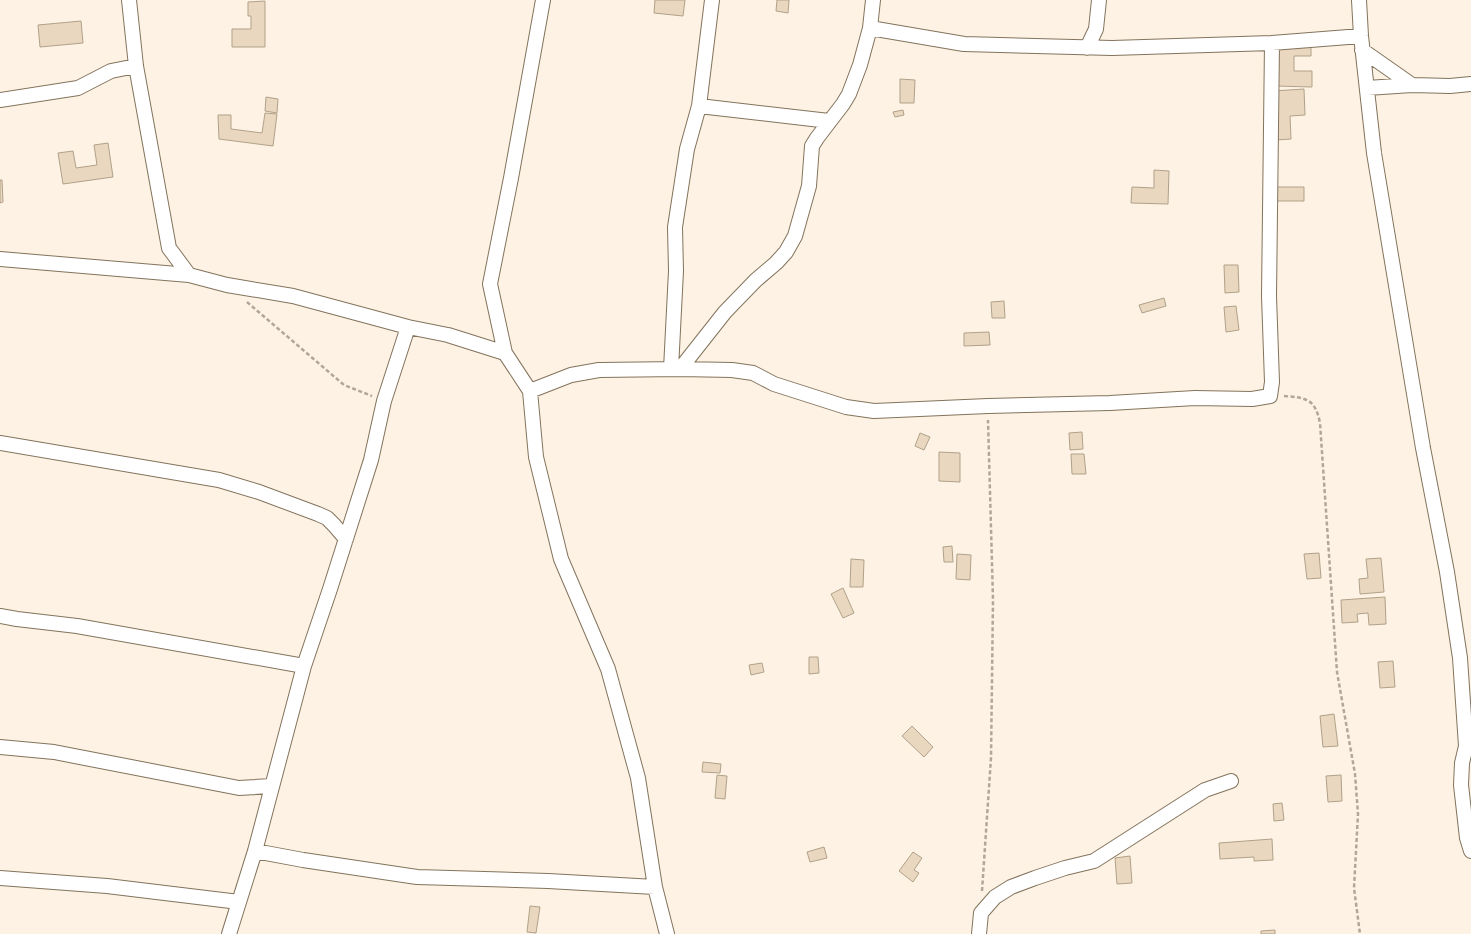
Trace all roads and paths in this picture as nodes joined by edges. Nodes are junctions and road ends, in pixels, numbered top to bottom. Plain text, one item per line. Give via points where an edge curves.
1 (129, 0) edge
2 (543, 0) edge
3 (712, 0) edge
4 (873, 0) edge
5 (1099, 0) edge
6 (1359, 0) edge
7 (870, 28) junction
8 (1272, 43) junction
9 (1362, 43) junction
10 (1087, 48) junction
11 (136, 66) junction
12 (1471, 84) edge
13 (1412, 85) junction
14 (1367, 88) junction
15 (0, 100) edge
16 (699, 106) junction
17 (829, 121) junction
18 (0, 259) edge
19 (189, 275) junction
20 (227, 285) junction
21 (408, 327) junction
22 (505, 352) junction
23 (676, 369) junction
24 (530, 391) junction
25 (1270, 396) junction
26 (384, 401) junction
27 (988, 406) junction
28 (0, 443) edge
29 (346, 539) junction
30 (0, 616) edge
31 (304, 666) junction
32 (1469, 746) edge
33 (0, 747) edge
34 (1231, 782) dead end
35 (271, 786) junction
36 (254, 851) junction
37 (1471, 852) edge
38 (0, 878) edge
39 (655, 887) junction
40 (239, 902) junction
41 (981, 913) junction
42 (229, 934) edge
43 (667, 934) edge
44 (979, 934) edge
45 (1360, 934) edge

1 - 11 street
2 - 22 street via 490,284
3 - 16 street
4 - 7 street
5 - 10 street via 1096,29
6 - 9 street
7 - 10 street via 964,44
7 - 17 street via 849,94
8 - 9 street
8 - 10 street
8 - 25 street
9 - 13 street
9 - 14 street
11 - 15 street via 111,71 78,88
11 - 19 street via 169,248
12 - 13 street
13 - 14 street
14 - 32 street via 1398,305 1447,572
16 - 17 street
16 - 23 street via 687,148 675,227
17 - 23 street via 812,146 809,186 795,236 786,252 725,312
18 - 19 street
19 - 20 street
20 - 21 street via 293,296
20 - 26 path via 344,385
21 - 22 street
21 - 26 street
22 - 24 street
23 - 24 street via 599,370
23 - 27 street via 753,373 774,384 846,407 874,411
24 - 39 street via 536,457 559,550 608,669 638,778
25 - 27 street via 1252,400 1195,398
25 - 45 path via 1303,398 1318,411 1337,672 1355,774 1358,814 1354,888
26 - 29 street via 371,460
27 - 41 path via 993,600 990,758
28 - 29 street via 220,480 327,518
29 - 31 street
30 - 31 street via 77,626
31 - 35 street
32 - 37 street via 1462,763 1462,785
33 - 35 street via 54,752 239,788
34 - 41 street via 1206,790 1094,861 1011,887 995,897
35 - 36 street
36 - 39 street via 417,877
36 - 40 street
38 - 40 street via 107,886
39 - 43 street
40 - 42 street
41 - 44 street

